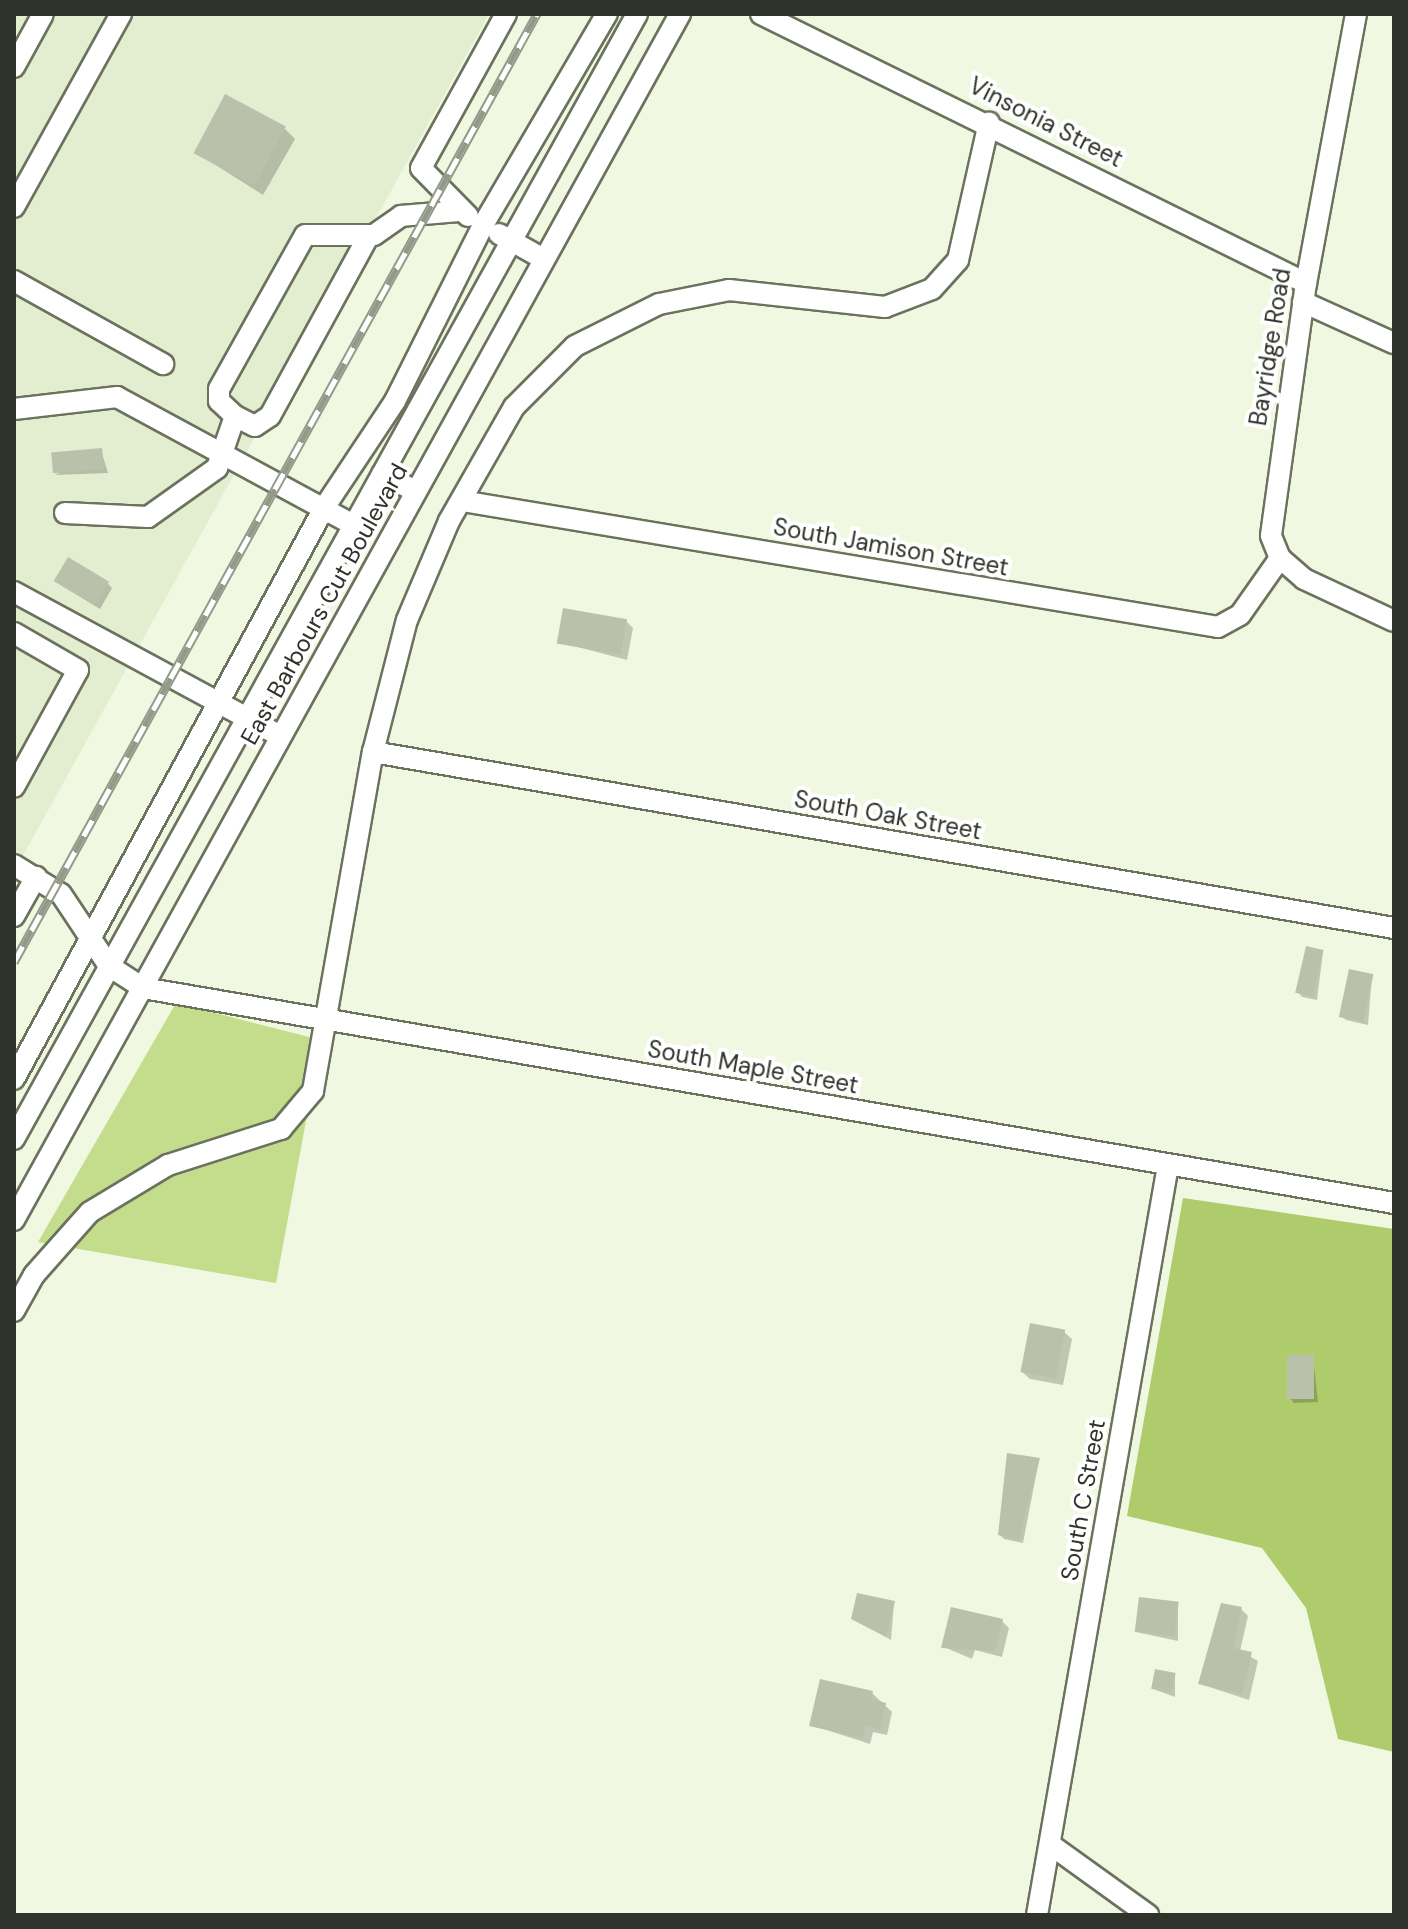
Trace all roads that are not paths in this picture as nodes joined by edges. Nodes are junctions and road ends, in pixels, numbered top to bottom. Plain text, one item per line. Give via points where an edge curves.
1 (43, 14) edge
2 (121, 14) edge
3 (506, 14) edge
4 (607, 14) edge
5 (637, 14) edge
6 (680, 14) edge
7 (761, 14) edge
8 (1356, 14) edge
9 (14, 67) edge
10 (989, 122) junction
11 (14, 207) edge
12 (461, 211) junction
13 (483, 225) junction
14 (369, 235) junction
15 (511, 240) junction
16 (544, 259) junction
17 (14, 281) edge
18 (1304, 292) junction
19 (1394, 343) edge
20 (163, 364) dead end
21 (14, 409) edge
22 (235, 416) junction
23 (219, 449) junction
24 (382, 474) junction
25 (416, 491) junction
26 (462, 501) junction
27 (324, 508) junction
28 (65, 513) dead end
29 (354, 525) junction
30 (1280, 558) junction
31 (14, 592) edge
32 (1394, 621) edge
33 (14, 633) edge
34 (223, 703) junction
35 (246, 716) junction
36 (280, 736) junction
37 (373, 752) junction
38 (14, 787) edge
39 (14, 865) edge
40 (36, 877) junction
41 (14, 916) edge
42 (1394, 928) edge
43 (92, 939) junction
44 (109, 966) junction
45 (143, 988) junction
46 (325, 1019) junction
47 (14, 1079) edge
48 (14, 1139) edge
49 (1168, 1165) junction
50 (1394, 1203) edge
51 (14, 1220) edge
52 (14, 1311) edge
53 (1051, 1845) junction
54 (1037, 1915) edge
55 (1148, 1915) edge

1 - 9 street
2 - 11 street
3 - 12 street via 421,168
4 - 13 street
5 - 15 street, East Barbours Cut Boulevard
6 - 16 street, East Barbours Cut Boulevard
7 - 10 street, Vinsonia Street
8 - 18 street, Bayridge Road
10 - 18 street, Vinsonia Street
10 - 26 street via 958,260 932,289 885,307 729,290 659,304 575,346 524,397
12 - 13 street
12 - 14 street via 401,216
13 - 15 street
13 - 27 street via 395,401
14 - 22 street via 270,416 255,426
14 - 22 street via 316,231 297,245 219,389 219,401
15 - 16 street
15 - 24 street, East Barbours Cut Boulevard
16 - 25 street, East Barbours Cut Boulevard
17 - 20 street
18 - 19 street, Vinsonia Street
18 - 30 street, Bayridge Road via 1270,510
21 - 23 street via 117,397
22 - 23 street
23 - 27 street
23 - 28 street via 210,475 148,517
24 - 25 street
24 - 29 street, East Barbours Cut Boulevard
25 - 36 street, East Barbours Cut Boulevard
26 - 30 street, South Jamison Street via 1218,627 1240,615
26 - 37 street via 407,620
27 - 29 street
27 - 34 street
29 - 35 street, East Barbours Cut Boulevard
30 - 32 street via 1304,579
31 - 34 street
33 - 38 street via 78,670
34 - 35 street
34 - 43 street
35 - 36 street
35 - 44 street, East Barbours Cut Boulevard
36 - 45 street, East Barbours Cut Boulevard
37 - 42 street, South Oak Street
37 - 46 street
39 - 40 street
40 - 41 street
40 - 43 street via 61,894
43 - 44 street
43 - 47 street
44 - 45 street, South Maple Street
44 - 48 street, East Barbours Cut Boulevard
45 - 46 street, South Maple Street
45 - 51 street, East Barbours Cut Boulevard
46 - 49 street, South Maple Street
46 - 52 street via 313,1091 281,1129 168,1165 90,1212 34,1275
49 - 50 street, South Maple Street
49 - 53 street, South C Street
53 - 54 street, South C Street
53 - 55 street

